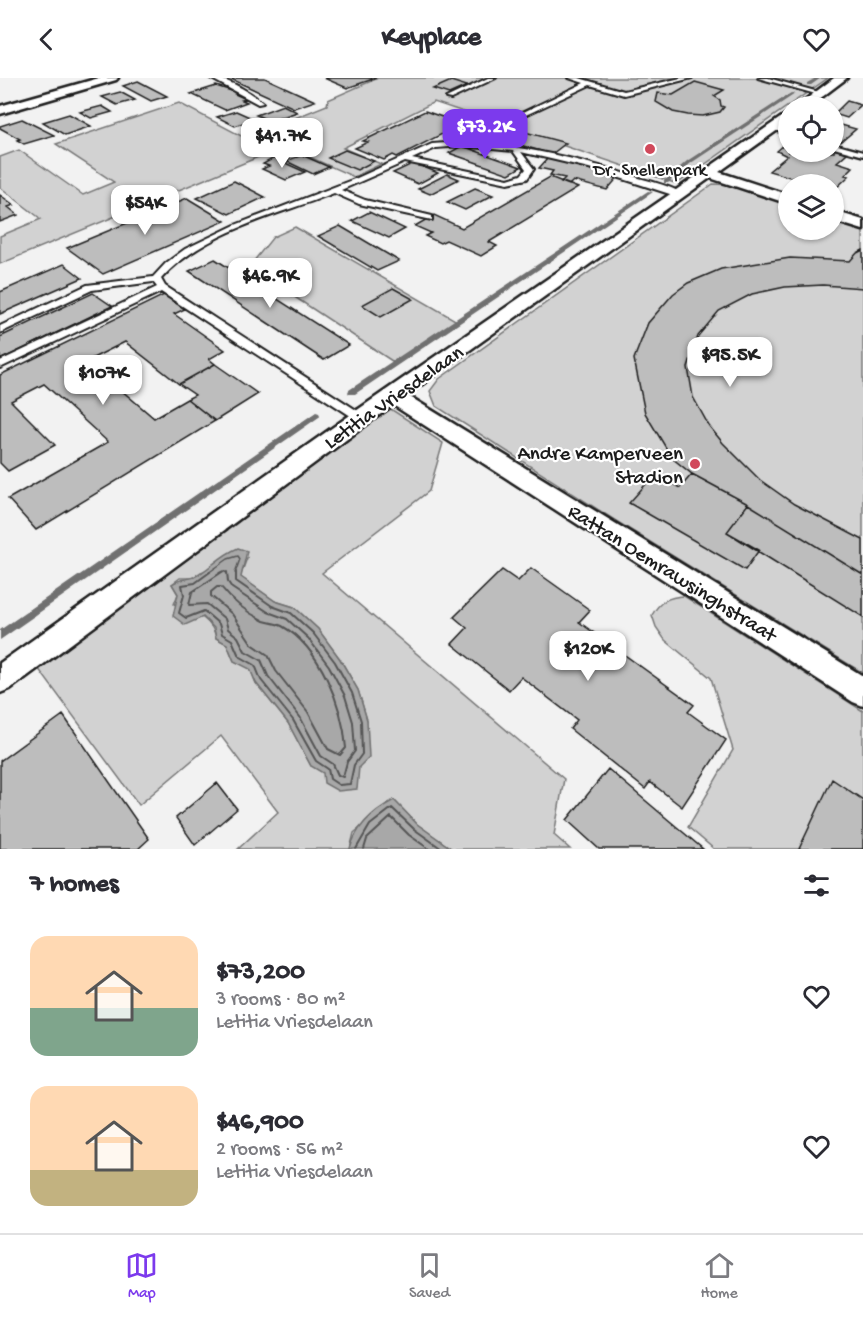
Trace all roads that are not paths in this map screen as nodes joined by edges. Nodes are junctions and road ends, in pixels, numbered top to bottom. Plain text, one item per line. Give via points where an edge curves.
1 (112, 78) edge
2 (213, 78) edge
3 (493, 78) edge
4 (572, 78) edge
5 (688, 78) edge
6 (761, 78) edge
7 (841, 78) edge
8 (589, 83) junction
9 (823, 94) junction
10 (820, 96) edge
11 (449, 98) dead end
12 (260, 103) dead end
13 (0, 110) edge
14 (513, 119) dead end
15 (778, 131) edge
16 (515, 149) junction
17 (844, 149) edge
18 (863, 154) edge
19 (405, 160) junction
20 (708, 173) junction
21 (335, 190) junction
22 (679, 194) junction
23 (778, 197) edge
24 (429, 218) dead end
25 (844, 219) edge
26 (863, 225) edge
27 (159, 284) junction
28 (0, 330) edge
29 (0, 365) edge
30 (393, 395) junction
31 (360, 418) junction
32 (0, 680) edge
33 (863, 692) edge

1 - 13 street
2 - 12 lane
3 - 11 lane
4 - 8 lane
5 - 8 lane via 624,93
6 - 9 lane
7 - 9 street
8 - 14 lane
9 - 10 street
15 - 20 street, Letitia Vriesdelaan
16 - 19 lane via 448,144
16 - 19 lane via 530,169 524,177 508,181
16 - 22 lane via 647,182
17 - 18 lane
19 - 21 lane
20 - 22 street, Letitia Vriesdelaan
20 - 23 street
21 - 24 lane via 362,202
21 - 27 lane via 180,254 164,267
22 - 30 street, Letitia Vriesdelaan
25 - 26 street
27 - 28 lane via 90,287
27 - 29 lane
27 - 31 lane
30 - 31 street, Letitia Vriesdelaan
30 - 33 street, Rattan Oemrawsinghstraat
31 - 32 street, Letitia Vriesdelaan

